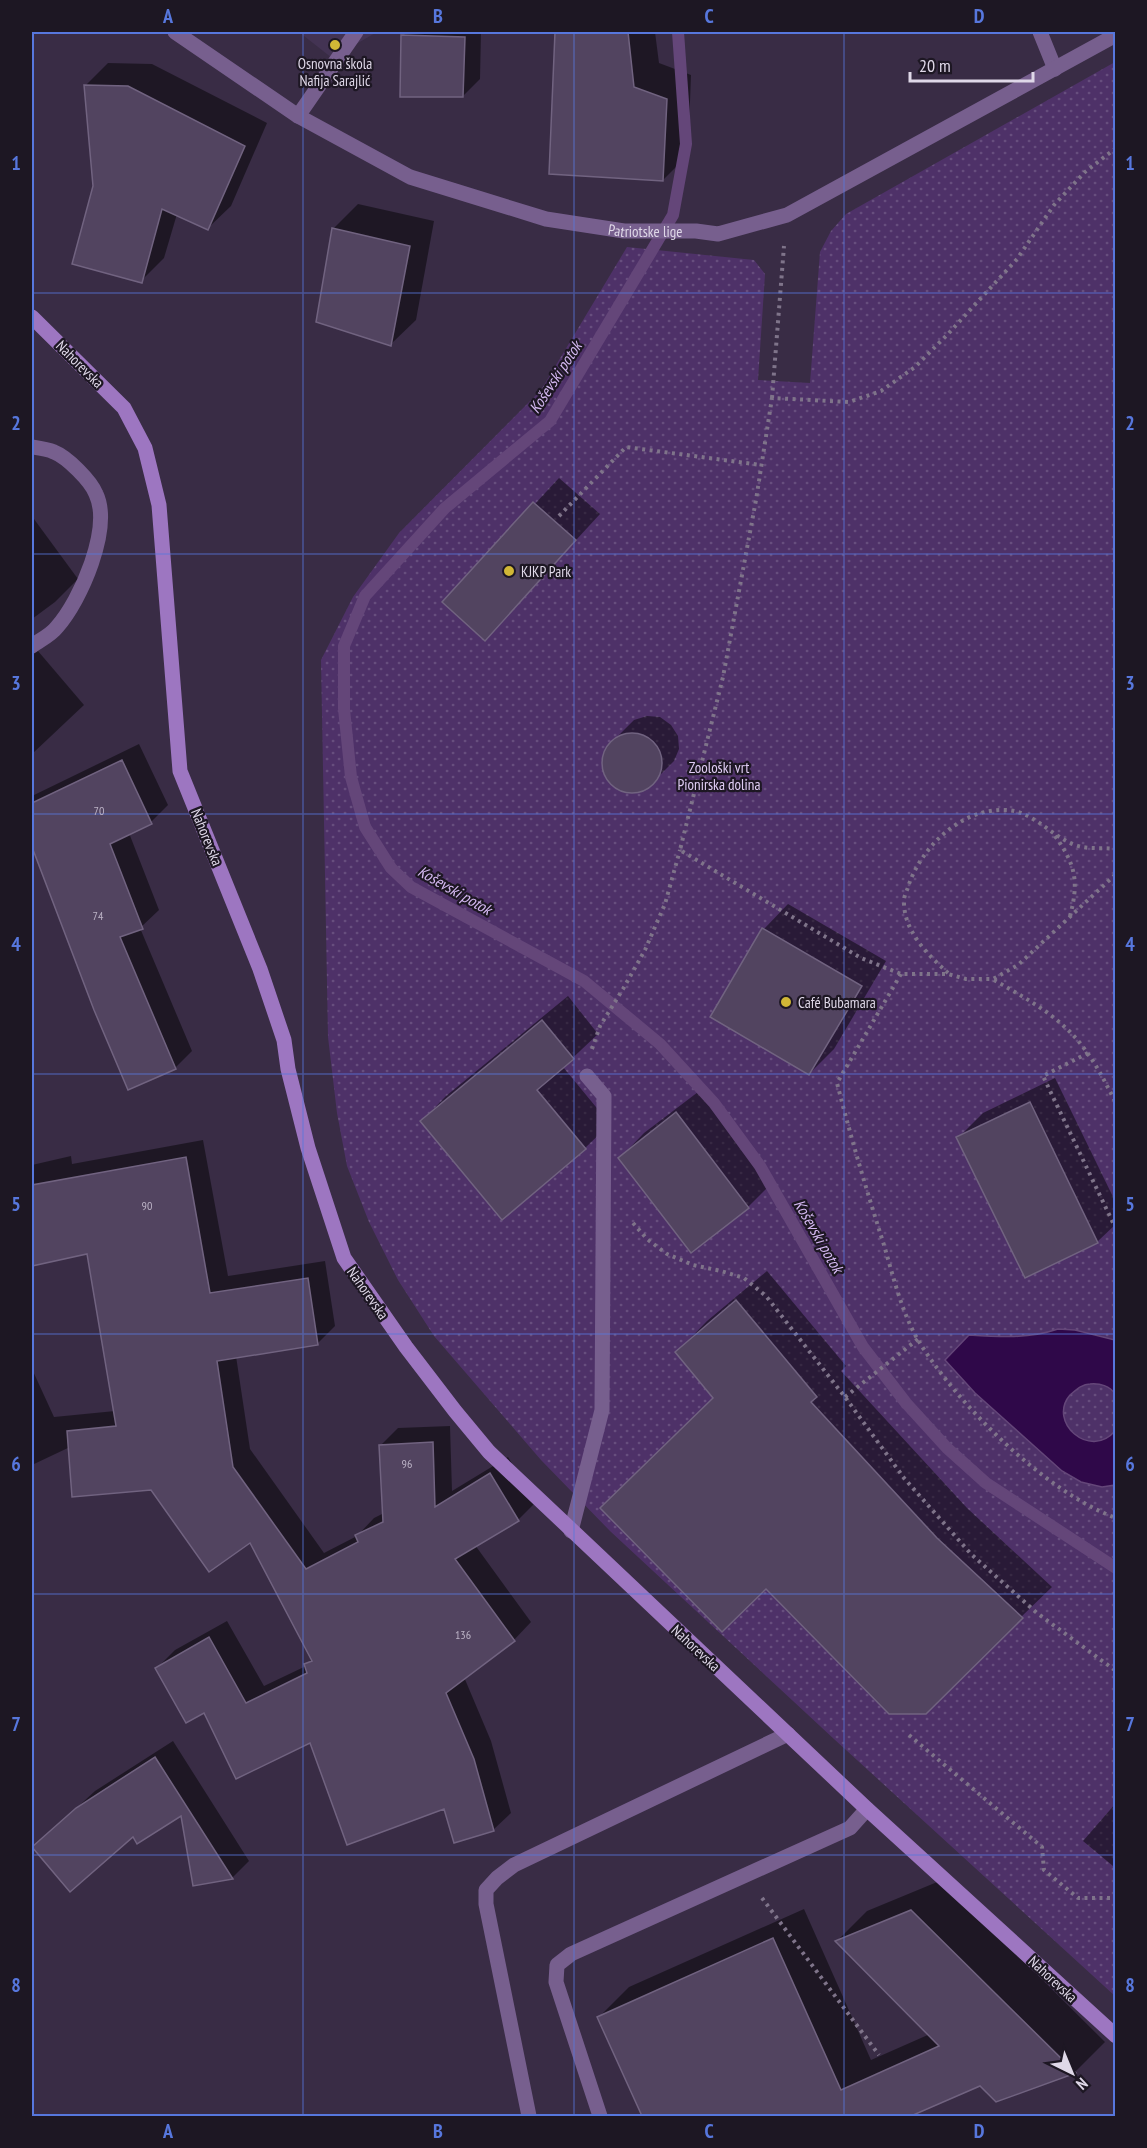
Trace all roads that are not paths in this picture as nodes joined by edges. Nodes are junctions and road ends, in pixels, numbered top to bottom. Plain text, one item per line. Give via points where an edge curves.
1 (175, 32) edge
2 (356, 32) edge
3 (1040, 32) edge
4 (1116, 35) edge
5 (1055, 69) junction
6 (298, 116) junction
7 (32, 317) edge
8 (32, 447) edge
9 (32, 646) edge
10 (587, 1076) dead end
11 (571, 1531) junction
12 (788, 1734) junction
13 (867, 1809) junction
14 (1116, 2037) edge
15 (529, 2116) edge
16 (600, 2116) edge

1 - 6 street, Patriotske lige
2 - 6 street
3 - 5 street
4 - 5 street, Patriotske lige
5 - 6 street, Patriotske lige via 787,215 718,234 624,231 546,219 410,177
7 - 11 street, Nahorevska via 124,408 145,448 159,505 180,771 260,969 284,1040 308,1148 344,1258 455,1412 489,1452
8 - 9 street via 56,453 84,476 97,494 101,516 97,545 75,602 57,628
10 - 11 street via 604,1096 602,1410
11 - 12 street, Nahorevska
12 - 13 street, Nahorevska
12 - 15 street via 514,1865 486,1890
13 - 14 street, Nahorevska
13 - 16 street via 850,1828 571,1954 557,1965 556,1982

